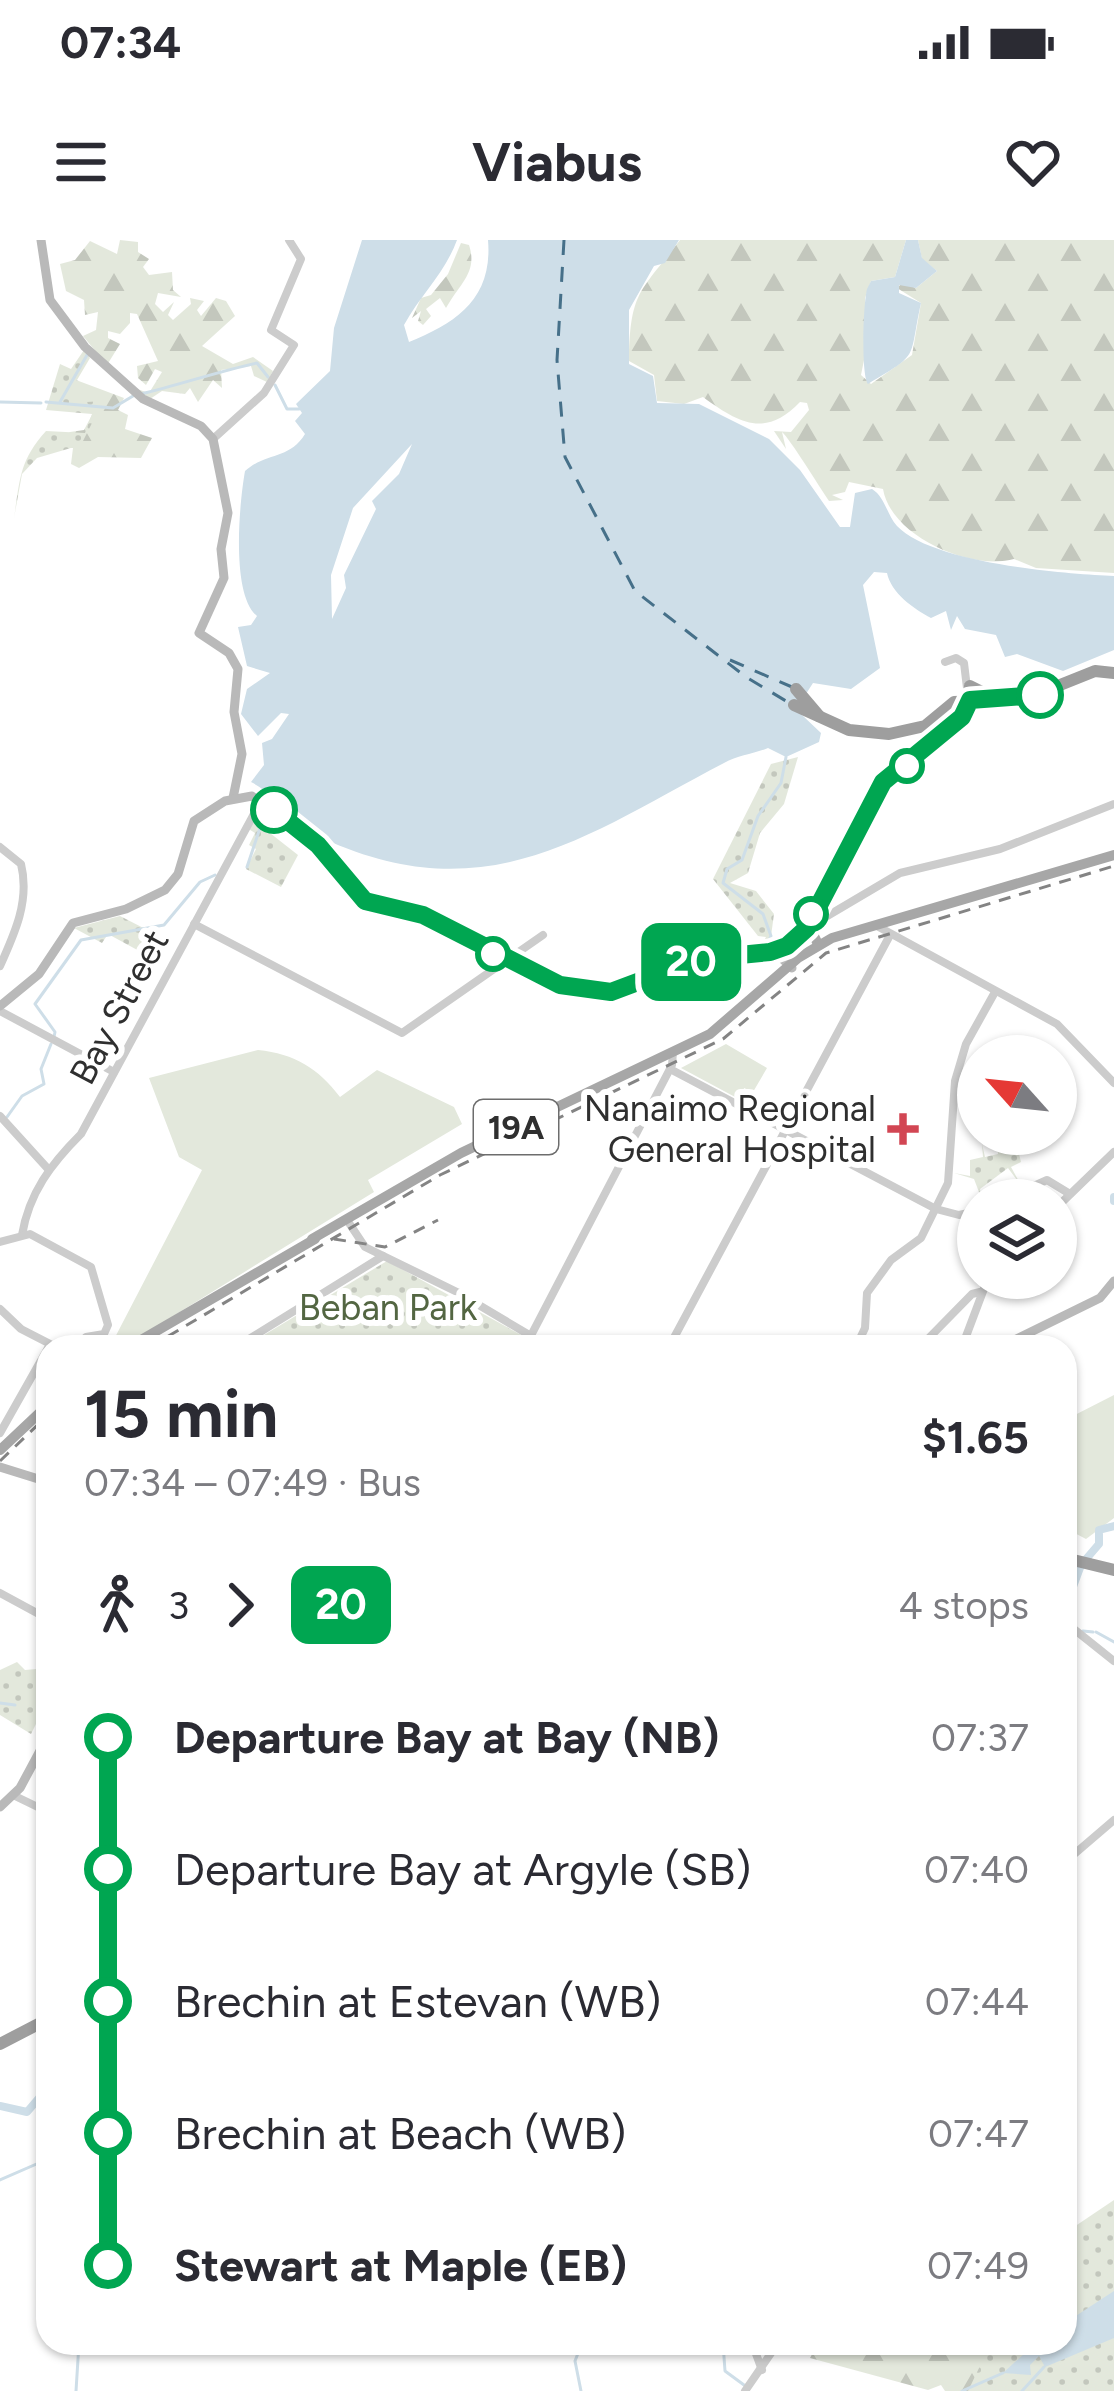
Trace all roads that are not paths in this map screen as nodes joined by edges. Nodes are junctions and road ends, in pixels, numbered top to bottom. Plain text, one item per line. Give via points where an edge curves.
1 (41, 240) edge
2 (289, 240) edge
3 (213, 440) junction
4 (945, 662) dead end
5 (1114, 673) edge
6 (796, 689) dead end
7 (968, 696) junction
8 (1029, 698) junction
9 (794, 705) dead end
10 (814, 711) junction
11 (954, 714) junction
12 (878, 734) junction
13 (234, 796) junction
14 (262, 799) junction
15 (1114, 804) edge
16 (0, 847) edge
17 (1114, 856) edge
18 (1077, 859) dead end
19 (1095, 860) junction
20 (896, 917) junction
21 (194, 924) junction
22 (850, 931) junction
23 (883, 932) junction
24 (543, 934) dead end
25 (813, 936) junction
26 (785, 959) junction
27 (506, 960) junction
28 (0, 966) edge
29 (995, 992) junction
30 (748, 1004) junction
31 (0, 1009) edge
32 (736, 1021) junction
33 (674, 1062) junction
34 (114, 1072) junction
35 (1114, 1083) edge
36 (0, 1116) edge
37 (784, 1127) junction
38 (1114, 1152) edge
39 (49, 1170) junction
40 (1077, 1186) edge
41 (394, 1190) junction
42 (937, 1209) junction
43 (957, 1214) edge
44 (349, 1218) junction
45 (22, 1235) junction
46 (0, 1242) edge
47 (383, 1259) junction
48 (1114, 1284) edge
49 (973, 1299) edge
50 (976, 1299) edge
51 (0, 1309) edge
52 (1062, 1314) junction
53 (98, 1335) edge
54 (151, 1335) edge
55 (256, 1335) edge
56 (529, 1335) edge
57 (532, 1335) edge
58 (675, 1335) edge
59 (864, 1335) edge
60 (933, 1335) edge
61 (965, 1335) edge
62 (1020, 1335) edge
63 (36, 1338) edge
64 (36, 1374) edge
65 (36, 1412) edge
66 (1, 1440) edge
67 (0, 1469) edge
68 (36, 1480) edge
69 (1079, 1558) edge
70 (1114, 1567) edge
71 (0, 1593) edge
72 (36, 1612) edge
73 (1077, 1631) edge
74 (1114, 1660) edge
75 (36, 1758) edge
76 (15, 1796) junction
77 (36, 1806) edge
78 (0, 1807) edge
79 (1114, 1820) edge
80 (1077, 1852) edge
81 (36, 2026) edge
82 (36, 2034) edge
83 (0, 2048) edge
84 (756, 2355) edge
85 (771, 2355) edge
86 (762, 2370) junction
87 (745, 2391) edge

1 - 3 main road via 50,300 88,351 143,399 201,426
2 - 3 street via 301,262 271,330 294,345 264,393
3 - 13 main road via 228,514 224,578 199,634 230,653 238,669 234,712 242,743
4 - 7 street via 964,663
5 - 8 highway via 1096,671
6 - 10 highway, bridge
7 - 8 highway
7 - 8 highway
7 - 11 highway
9 - 10 highway, bridge
10 - 12 highway
10 - 12 highway, bridge
11 - 12 highway
11 - 25 main road, 19A via 878,789
13 - 14 main road
13 - 31 main road via 194,820 171,885 126,909 77,920 39,974
14 - 21 street, Bay Street
14 - 27 main road via 321,847 358,897 423,915
15 - 25 street via 1011,841 995,855 908,870
16 - 28 street via 21,863 24,885 21,918
17 - 19 main road
17 - 23 main road
18 - 19 main road
19 - 20 main road
20 - 22 main road
20 - 23 main road
21 - 27 street via 402,1033
21 - 34 street, Bay Street
22 - 23 main road
22 - 25 main road
23 - 25 main road
23 - 29 street
23 - 37 street
24 - 27 street
25 - 26 main road, 19A
25 - 26 street
26 - 27 main road via 674,968 598,994
26 - 30 main road, 19A
26 - 32 main road, 19A
29 - 35 street via 1064,1029
29 - 42 street via 960,1060 952,1166
30 - 32 main road
30 - 33 main road, 19A
31 - 34 street
32 - 33 main road, 19A
33 - 37 street
33 - 41 main road, 19A via 640,1069
33 - 57 street
34 - 39 street, Bay Street via 81,1134
36 - 39 street
37 - 42 street
37 - 58 street
38 - 40 street
39 - 45 street, Bay Street via 27,1206
41 - 44 main road, 19A
41 - 44 main road, 19A
42 - 43 street
42 - 59 street via 867,1298
44 - 47 street via 360,1244
44 - 54 main road, 19A
45 - 46 street
45 - 53 street via 91,1267 108,1325
47 - 55 street
47 - 56 street
48 - 52 main road
48 - 52 main road via 1099,1302
49 - 60 street
50 - 61 street
51 - 63 street
52 - 62 main road
64 - 66 street
65 - 66 main road
67 - 68 main road
69 - 70 highway
71 - 72 street
73 - 74 street
75 - 76 main road
76 - 77 street
76 - 78 main road
79 - 80 street
81 - 83 highway
82 - 83 highway
84 - 86 street
85 - 86 street
86 - 87 street

